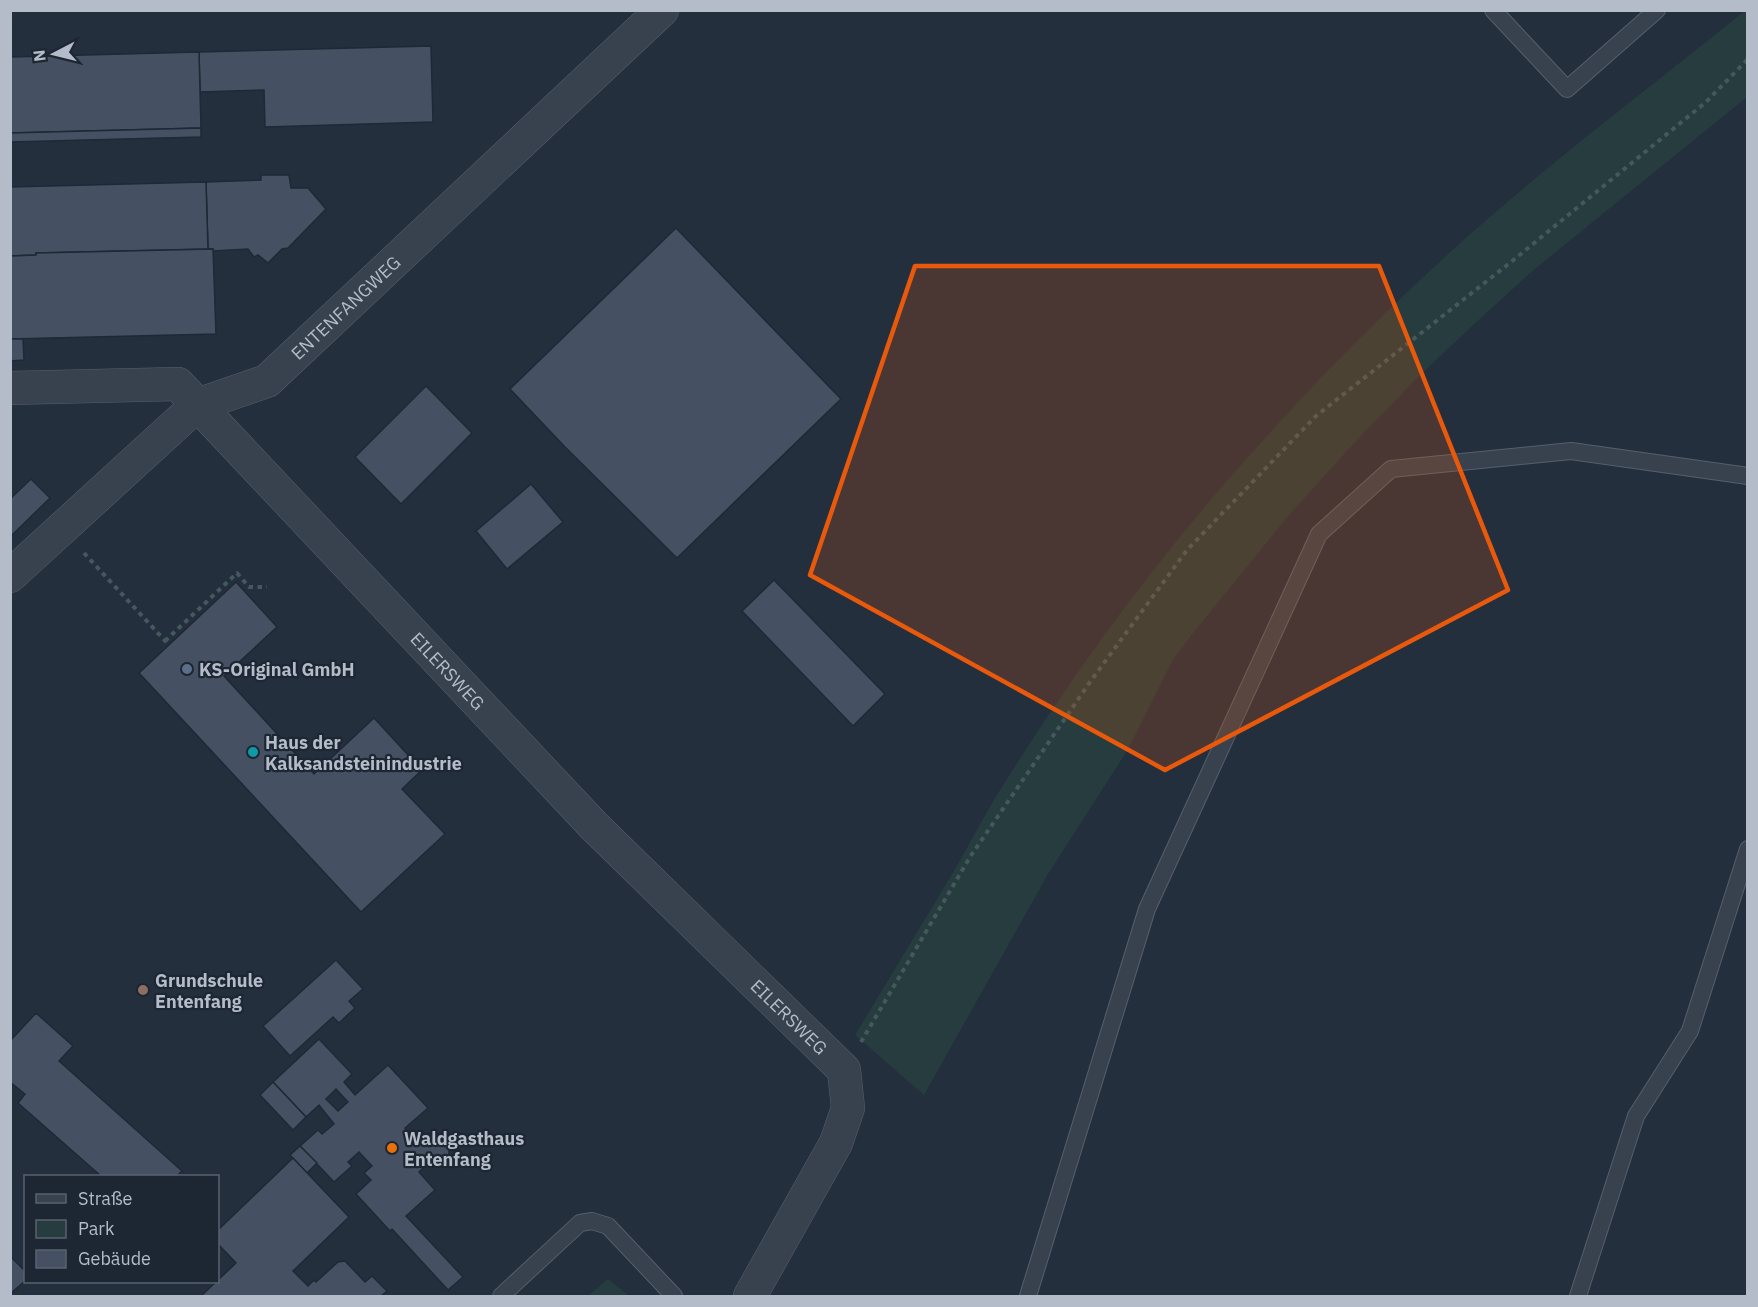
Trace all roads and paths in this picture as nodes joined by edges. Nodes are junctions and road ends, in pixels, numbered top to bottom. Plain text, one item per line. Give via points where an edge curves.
1 (662, 10) edge
2 (1493, 10) edge
3 (1657, 10) edge
4 (1748, 59) edge
5 (10, 388) edge
6 (197, 405) junction
7 (1748, 476) edge
8 (61, 530) junction
9 (10, 576) edge
10 (267, 587) dead end
11 (1748, 849) edge
12 (844, 1070) junction
13 (501, 1296) edge
14 (674, 1296) edge
15 (750, 1296) edge
16 (1028, 1296) edge
17 (1578, 1296) edge

1 - 6 street, ENTENFANGWEG via 267,381
2 - 3 lane via 1567,89
4 - 12 path via 1706,102 1538,241 1316,416 1187,550 1090,682 970,857
5 - 6 street, EILERSWEG via 178,384
6 - 8 street, ENTENFANGWEG
6 - 12 street, EILERSWEG via 594,826
7 - 16 lane via 1571,451 1391,469 1319,534 1148,909
8 - 9 street, ENTENFANGWEG
8 - 10 path via 167,643 237,573 249,587
11 - 17 lane via 1690,1031 1636,1116
12 - 15 street via 848,1108 837,1143
13 - 14 lane via 580,1223 592,1221 608,1226

